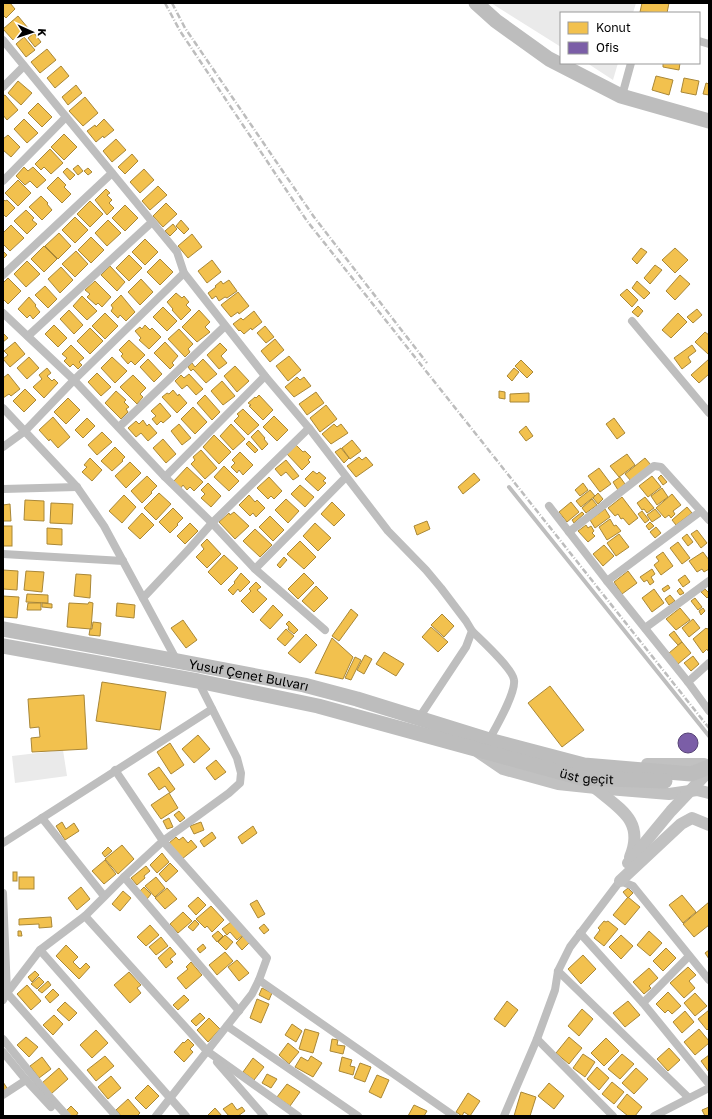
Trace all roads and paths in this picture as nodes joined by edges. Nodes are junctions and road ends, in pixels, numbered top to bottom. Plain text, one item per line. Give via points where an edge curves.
1 (476, 3) edge
2 (481, 3) edge
3 (3, 40) edge
4 (560, 60) edge
5 (567, 64) edge
6 (631, 64) edge
7 (24, 66) junction
8 (3, 87) edge
9 (623, 92) junction
10 (66, 117) junction
11 (709, 118) edge
12 (709, 121) edge
13 (112, 173) junction
14 (3, 181) edge
15 (152, 222) junction
16 (184, 273) junction
17 (3, 275) edge
18 (3, 313) edge
19 (632, 321) dead end
20 (225, 326) junction
21 (28, 336) junction
22 (266, 376) junction
23 (74, 380) junction
24 (3, 408) edge
25 (709, 413) edge
26 (119, 427) junction
27 (309, 428) junction
28 (25, 431) junction
29 (3, 447) edge
30 (165, 477) junction
31 (346, 477) junction
32 (77, 487) junction
33 (509, 487) dead end
34 (3, 489) edge
35 (549, 506) dead end
36 (701, 511) junction
37 (709, 520) edge
38 (212, 522) junction
39 (569, 532) junction
40 (3, 554) edge
41 (123, 561) junction
42 (255, 568) junction
43 (607, 581) junction
44 (709, 581) edge
45 (143, 598) junction
46 (645, 628) junction
47 (3, 629) edge
48 (324, 630) dead end
49 (472, 631) junction
50 (3, 646) edge
51 (177, 661) junction
52 (709, 663) edge
53 (198, 681) junction
54 (688, 682) junction
55 (212, 709) junction
56 (709, 711) edge
57 (419, 718) junction
58 (709, 736) edge
59 (489, 740) junction
60 (468, 746) junction
61 (708, 768) edge
62 (115, 770) junction
63 (595, 788) junction
64 (690, 791) junction
65 (709, 792) edge
66 (42, 818) junction
67 (709, 825) edge
68 (163, 841) junction
69 (3, 843) edge
70 (628, 864) junction
71 (124, 877) junction
72 (620, 881) junction
73 (3, 893) edge
74 (104, 896) junction
75 (85, 916) junction
76 (580, 933) junction
77 (40, 950) junction
78 (689, 956) junction
79 (558, 971) junction
80 (259, 980) junction
81 (709, 980) edge
82 (5, 997) edge
83 (643, 1003) junction
84 (239, 1011) junction
85 (227, 1026) junction
86 (3, 1038) edge
87 (537, 1039) junction
88 (207, 1051) junction
89 (3, 1052) edge
90 (26, 1080) junction
91 (709, 1084) edge
92 (709, 1088) edge
93 (3, 1095) edge
94 (170, 1098) junction
95 (689, 1098) junction
96 (60, 1116) edge
97 (67, 1116) edge
98 (116, 1116) edge
99 (156, 1116) edge
100 (186, 1116) edge
101 (264, 1116) edge
102 (298, 1116) edge
103 (358, 1116) edge
104 (454, 1116) edge
105 (504, 1116) edge
106 (613, 1116) edge
107 (654, 1116) edge

1 - 12 highway via 496,21 549,59 621,96
2 - 4 highway via 498,19
3 - 7 street
5 - 9 highway
6 - 9 street
7 - 8 street
7 - 10 street
9 - 11 highway
10 - 13 street
10 - 14 street
13 - 15 street
13 - 17 street
15 - 16 street via 177,252
15 - 21 street
16 - 20 street
16 - 23 street
18 - 21 street
19 - 25 street
20 - 22 street
20 - 26 street
21 - 23 street
22 - 27 street
22 - 30 street
23 - 26 street
23 - 28 street
24 - 28 street
26 - 30 street
27 - 31 street
27 - 38 street
28 - 29 street
28 - 32 street
30 - 38 street
31 - 42 street
31 - 49 street via 388,531 441,588
32 - 34 street
32 - 41 street via 104,526
33 - 58 lane
35 - 39 street
36 - 37 street
36 - 39 street via 661,468 654,466
36 - 43 street
38 - 42 street
38 - 45 street
39 - 43 street
40 - 41 street
41 - 45 street
42 - 48 street
43 - 46 street
44 - 46 street
45 - 51 street
46 - 54 street
47 - 51 highway, Yusuf Çenet Bulvarı
49 - 57 street via 466,647
49 - 59 street via 512,673 514,680 514,689
50 - 53 highway, Yusuf Çenet Bulvarı
51 - 57 highway, Yusuf Çenet Bulvarı via 318,688
52 - 54 street
53 - 55 street
53 - 60 highway, Yusuf Çenet Bulvarı via 318,706
54 - 56 street
55 - 62 street
55 - 68 street via 237,758 241,773 240,783
57 - 59 highway, Yusuf Çenet Bulvarı
59 - 61 highway, Yusuf Çenet Bulvarı via 584,765 691,774
60 - 61 highway, üst geçit via 581,778 688,782
60 - 63 street via 503,769 558,784
61 - 64 street
62 - 66 street
62 - 68 street
63 - 64 street via 669,794
63 - 70 street via 630,820 635,832 634,846
64 - 65 street
64 - 70 street
66 - 69 street
66 - 74 street
67 - 72 street via 692,818 682,824
68 - 71 street
68 - 80 street via 267,958
70 - 72 street
71 - 74 street
71 - 84 street
72 - 76 street
72 - 78 street via 633,886
73 - 82 street
74 - 75 street
75 - 77 street
75 - 88 street
76 - 79 street
76 - 83 street
77 - 82 street
77 - 94 street
78 - 81 street
78 - 83 street
79 - 87 street via 555,990
79 - 95 street
80 - 84 street
80 - 104 street
82 - 98 street
83 - 91 street
84 - 85 street
85 - 88 street
85 - 103 street
86 - 97 street
87 - 105 street
87 - 106 street
88 - 94 street
88 - 101 street
88 - 102 street
89 - 90 street
90 - 93 street
90 - 96 street
92 - 95 street
94 - 99 street
94 - 100 street
95 - 107 street

